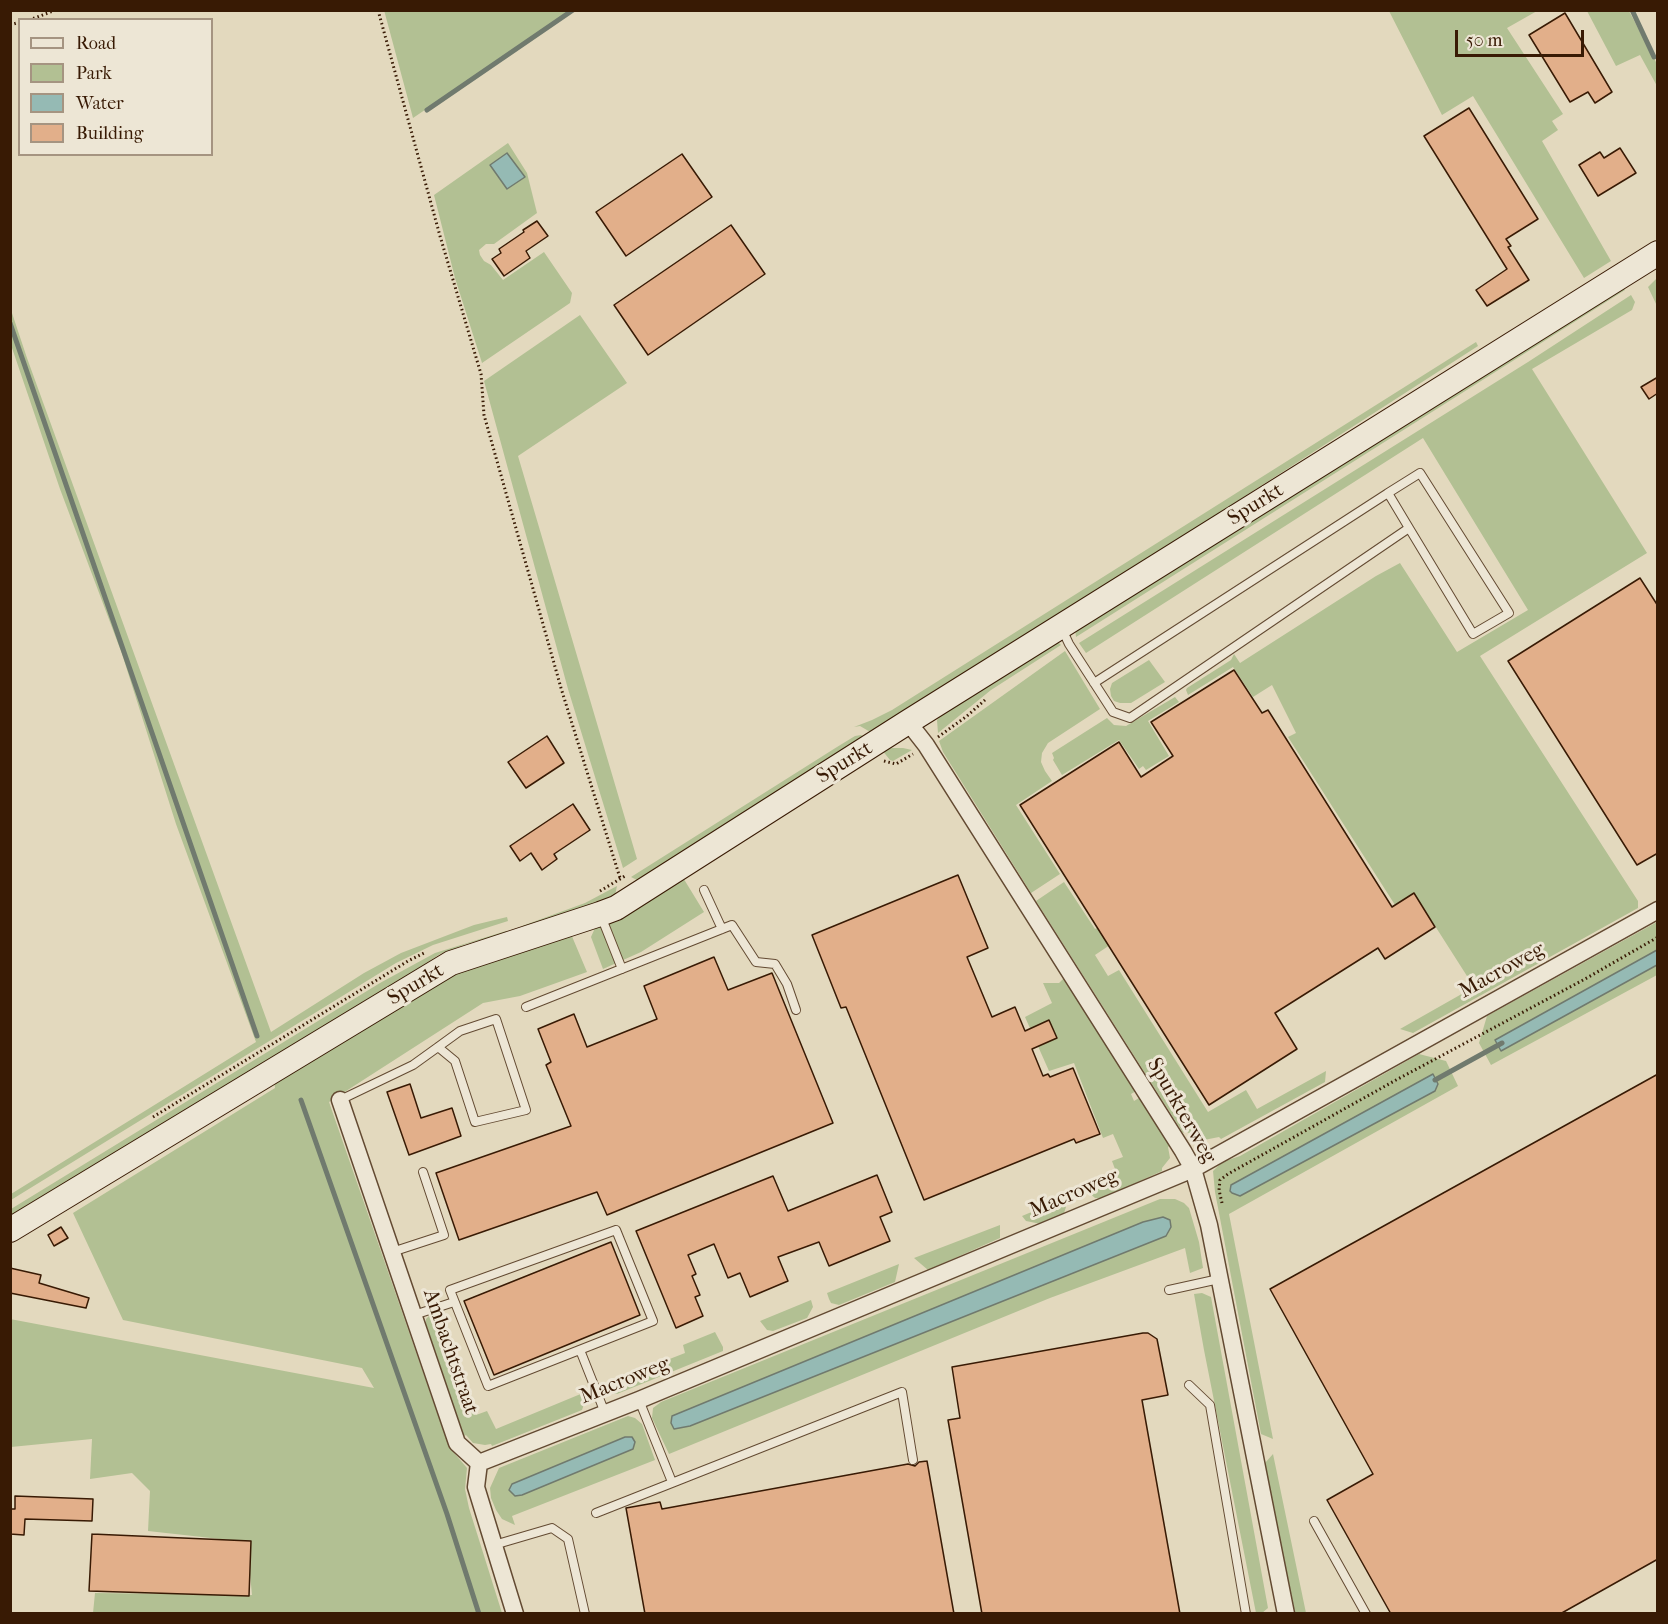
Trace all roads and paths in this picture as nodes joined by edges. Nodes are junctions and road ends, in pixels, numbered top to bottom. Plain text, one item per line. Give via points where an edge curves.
1 (56, 10) edge
2 (378, 10) edge
3 (34, 18) edge
4 (1658, 253) edge
5 (1388, 493) junction
6 (1409, 528) junction
7 (1061, 627) junction
8 (1094, 683) junction
9 (908, 722) junction
10 (704, 890) dead end
11 (632, 898) junction
12 (1658, 910) edge
13 (600, 914) junction
14 (722, 928) junction
15 (1658, 937) edge
16 (622, 969) junction
17 (526, 1007) dead end
18 (796, 1010) dead end
19 (438, 1047) junction
20 (339, 1100) joint
21 (1193, 1169) junction
22 (423, 1172) dead end
23 (1224, 1214) dead end
24 (10, 1230) edge
25 (392, 1252) junction
26 (1219, 1279) junction
27 (1168, 1290) dead end
28 (454, 1302) junction
29 (414, 1315) junction
30 (580, 1350) junction
31 (1189, 1385) dead end
32 (639, 1400) junction
33 (605, 1413) junction
34 (913, 1460) dead end
35 (479, 1462) junction
36 (672, 1482) junction
37 (596, 1513) dead end
38 (1314, 1521) dead end
39 (494, 1545) junction
40 (515, 1614) edge
41 (585, 1614) edge
42 (1246, 1614) edge
43 (1287, 1614) edge
44 (1366, 1614) edge

1 - 3 path
2 - 11 path via 481,374 484,415 558,677 616,864
4 - 7 street, Spurkt
5 - 6 lane
5 - 6 lane via 1420,473 1509,613 1473,634
5 - 8 lane
6 - 8 lane via 1130,717 1113,712
7 - 8 lane
7 - 9 street, Spurkt
9 - 11 street, Spurkt
9 - 21 street, Spurkterweg
10 - 14 lane
11 - 13 street, Spurkt
12 - 21 street, Macroweg
13 - 16 lane
13 - 24 street, Spurkt via 451,963
14 - 16 lane
14 - 18 lane via 732,924 756,962 775,964
15 - 23 path via 1228,1174 1220,1180
16 - 17 lane
19 - 19 lane via 460,1031 496,1019 526,1110 475,1122 455,1061
19 - 20 lane via 413,1065
20 - 25 street, Ambachtstraat
21 - 26 street, Spurkterweg
21 - 32 street, Macroweg
22 - 25 lane via 444,1235
25 - 29 street, Ambachtstraat
26 - 27 lane
26 - 43 street, Spurkterweg
28 - 29 lane
28 - 30 lane via 488,1386
28 - 30 lane via 450,1290 616,1230 653,1321
29 - 35 street, Ambachtstraat via 458,1443
30 - 33 lane
31 - 42 lane via 1210,1405
32 - 33 street, Macroweg
32 - 36 lane
33 - 35 street, Macroweg
34 - 36 lane via 902,1392
35 - 39 street via 476,1487
36 - 37 lane
38 - 44 lane
39 - 40 street
39 - 41 lane via 552,1528 568,1539

